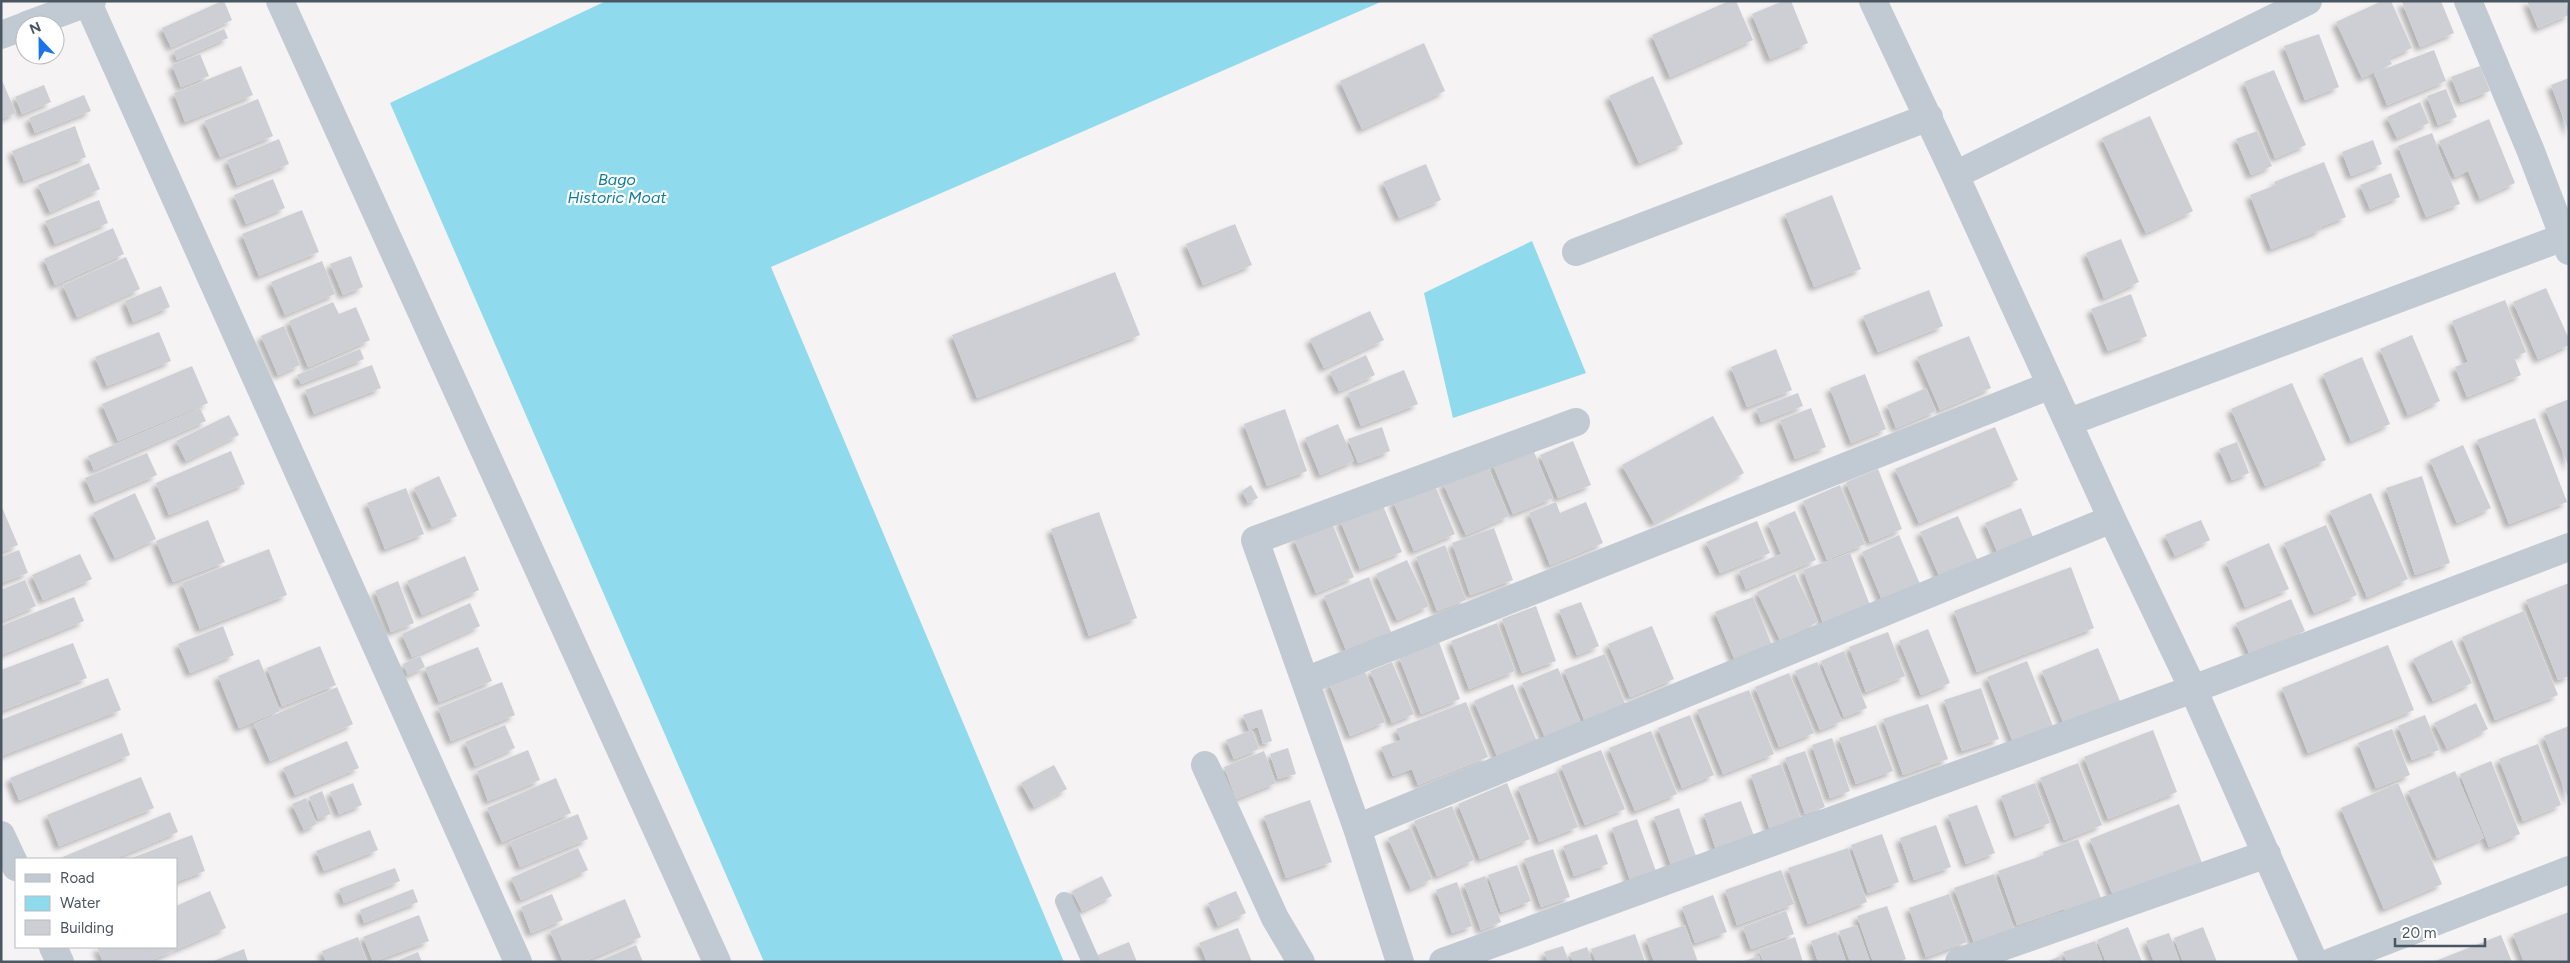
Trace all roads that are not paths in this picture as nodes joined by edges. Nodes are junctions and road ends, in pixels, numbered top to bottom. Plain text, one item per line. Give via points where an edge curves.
1 (280, 1) edge
2 (1872, 1) edge
3 (2308, 1) edge
4 (2468, 1) edge
5 (90, 2) edge
6 (54, 15) edge
7 (15, 29) edge
8 (1, 35) edge
9 (1929, 118) junction
10 (1955, 174) junction
11 (2567, 241) edge
12 (1576, 252) dead end
13 (2051, 385) junction
14 (1576, 422) dead end
15 (2069, 422) junction
16 (2112, 519) junction
17 (2569, 547) edge
18 (1305, 681) junction
19 (2193, 689) junction
20 (1205, 765) dead end
21 (1356, 828) junction
22 (1, 835) edge
23 (2267, 854) junction
24 (15, 866) edge
25 (2569, 870) edge
26 (1064, 901) dead end
27 (53, 948) edge
28 (60, 962) edge
29 (518, 962) edge
30 (717, 962) edge
31 (1091, 962) edge
32 (1300, 962) edge
33 (1400, 962) edge
34 (1442, 962) edge
35 (1959, 962) edge
36 (2314, 962) edge
37 (2331, 962) edge

1 - 30 street
2 - 9 street
3 - 10 street
4 - 11 street
5 - 6 street
5 - 29 street
7 - 8 street
9 - 10 street
9 - 12 street
10 - 13 street
11 - 15 street
13 - 15 street
13 - 18 street
14 - 18 street via 1254,540
15 - 16 street
16 - 19 street
16 - 21 street
17 - 19 street
18 - 21 street
19 - 23 street
19 - 34 street
20 - 32 street via 1275,918
21 - 33 street
22 - 24 street
23 - 35 street
23 - 36 street
25 - 37 street
26 - 31 lane
27 - 28 street

